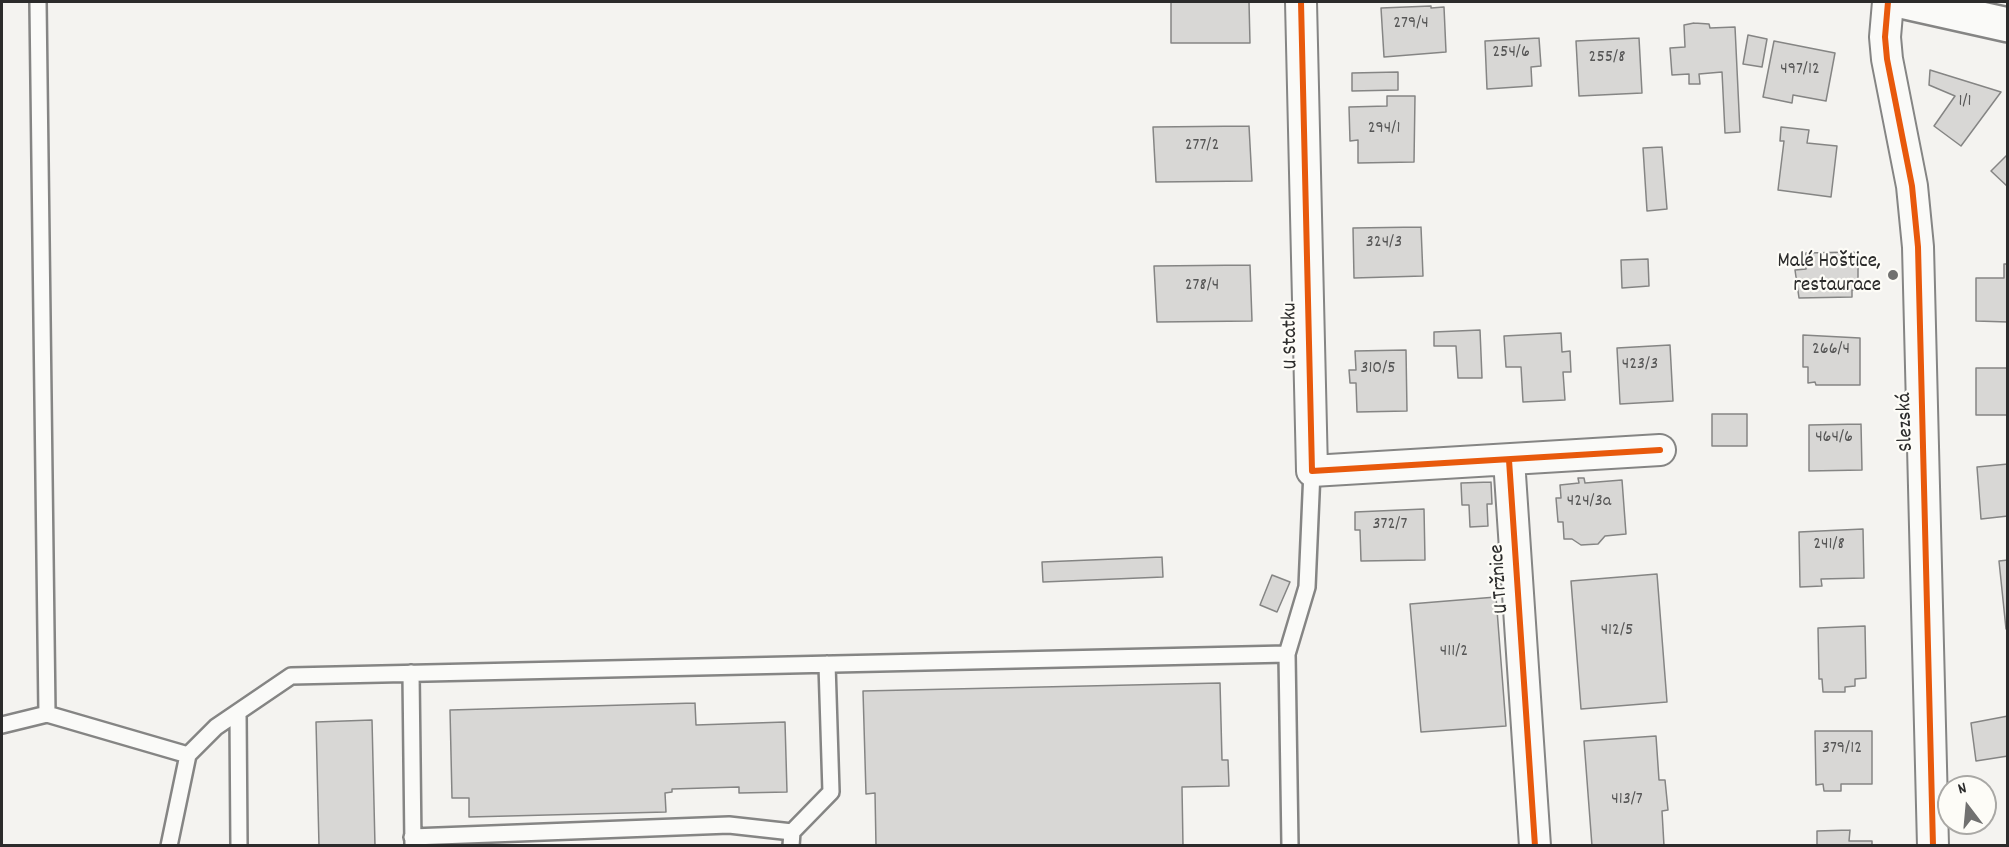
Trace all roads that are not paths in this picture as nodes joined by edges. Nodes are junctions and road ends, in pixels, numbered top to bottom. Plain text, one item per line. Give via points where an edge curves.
1 (38, 2) edge
2 (1301, 2) edge
3 (1888, 2) edge
4 (1905, 2) edge
5 (2007, 25) edge
6 (1660, 450) dead end
7 (1509, 460) junction
8 (1312, 471) junction
9 (1287, 654) junction
10 (827, 664) junction
11 (411, 673) junction
12 (238, 712) junction
13 (47, 714) junction
14 (2, 725) edge
15 (188, 754) junction
16 (792, 839) edge
17 (412, 841) edge
18 (169, 846) edge
19 (239, 846) edge
20 (1290, 846) edge
21 (1535, 846) edge
22 (1933, 846) edge

1 - 13 lane
2 - 8 street, U Statku
3 - 22 street, Slezská via 1887,59 1912,186 1917,247
4 - 5 main road
6 - 7 street
7 - 8 street
7 - 21 street, U Tržnice
8 - 9 lane via 1307,587
9 - 10 lane
9 - 20 lane
10 - 11 lane
10 - 16 lane via 831,792
11 - 12 lane via 291,676
11 - 17 lane
12 - 15 lane
12 - 19 lane
13 - 14 lane
13 - 15 lane
15 - 18 lane
16 - 17 lane via 729,825

